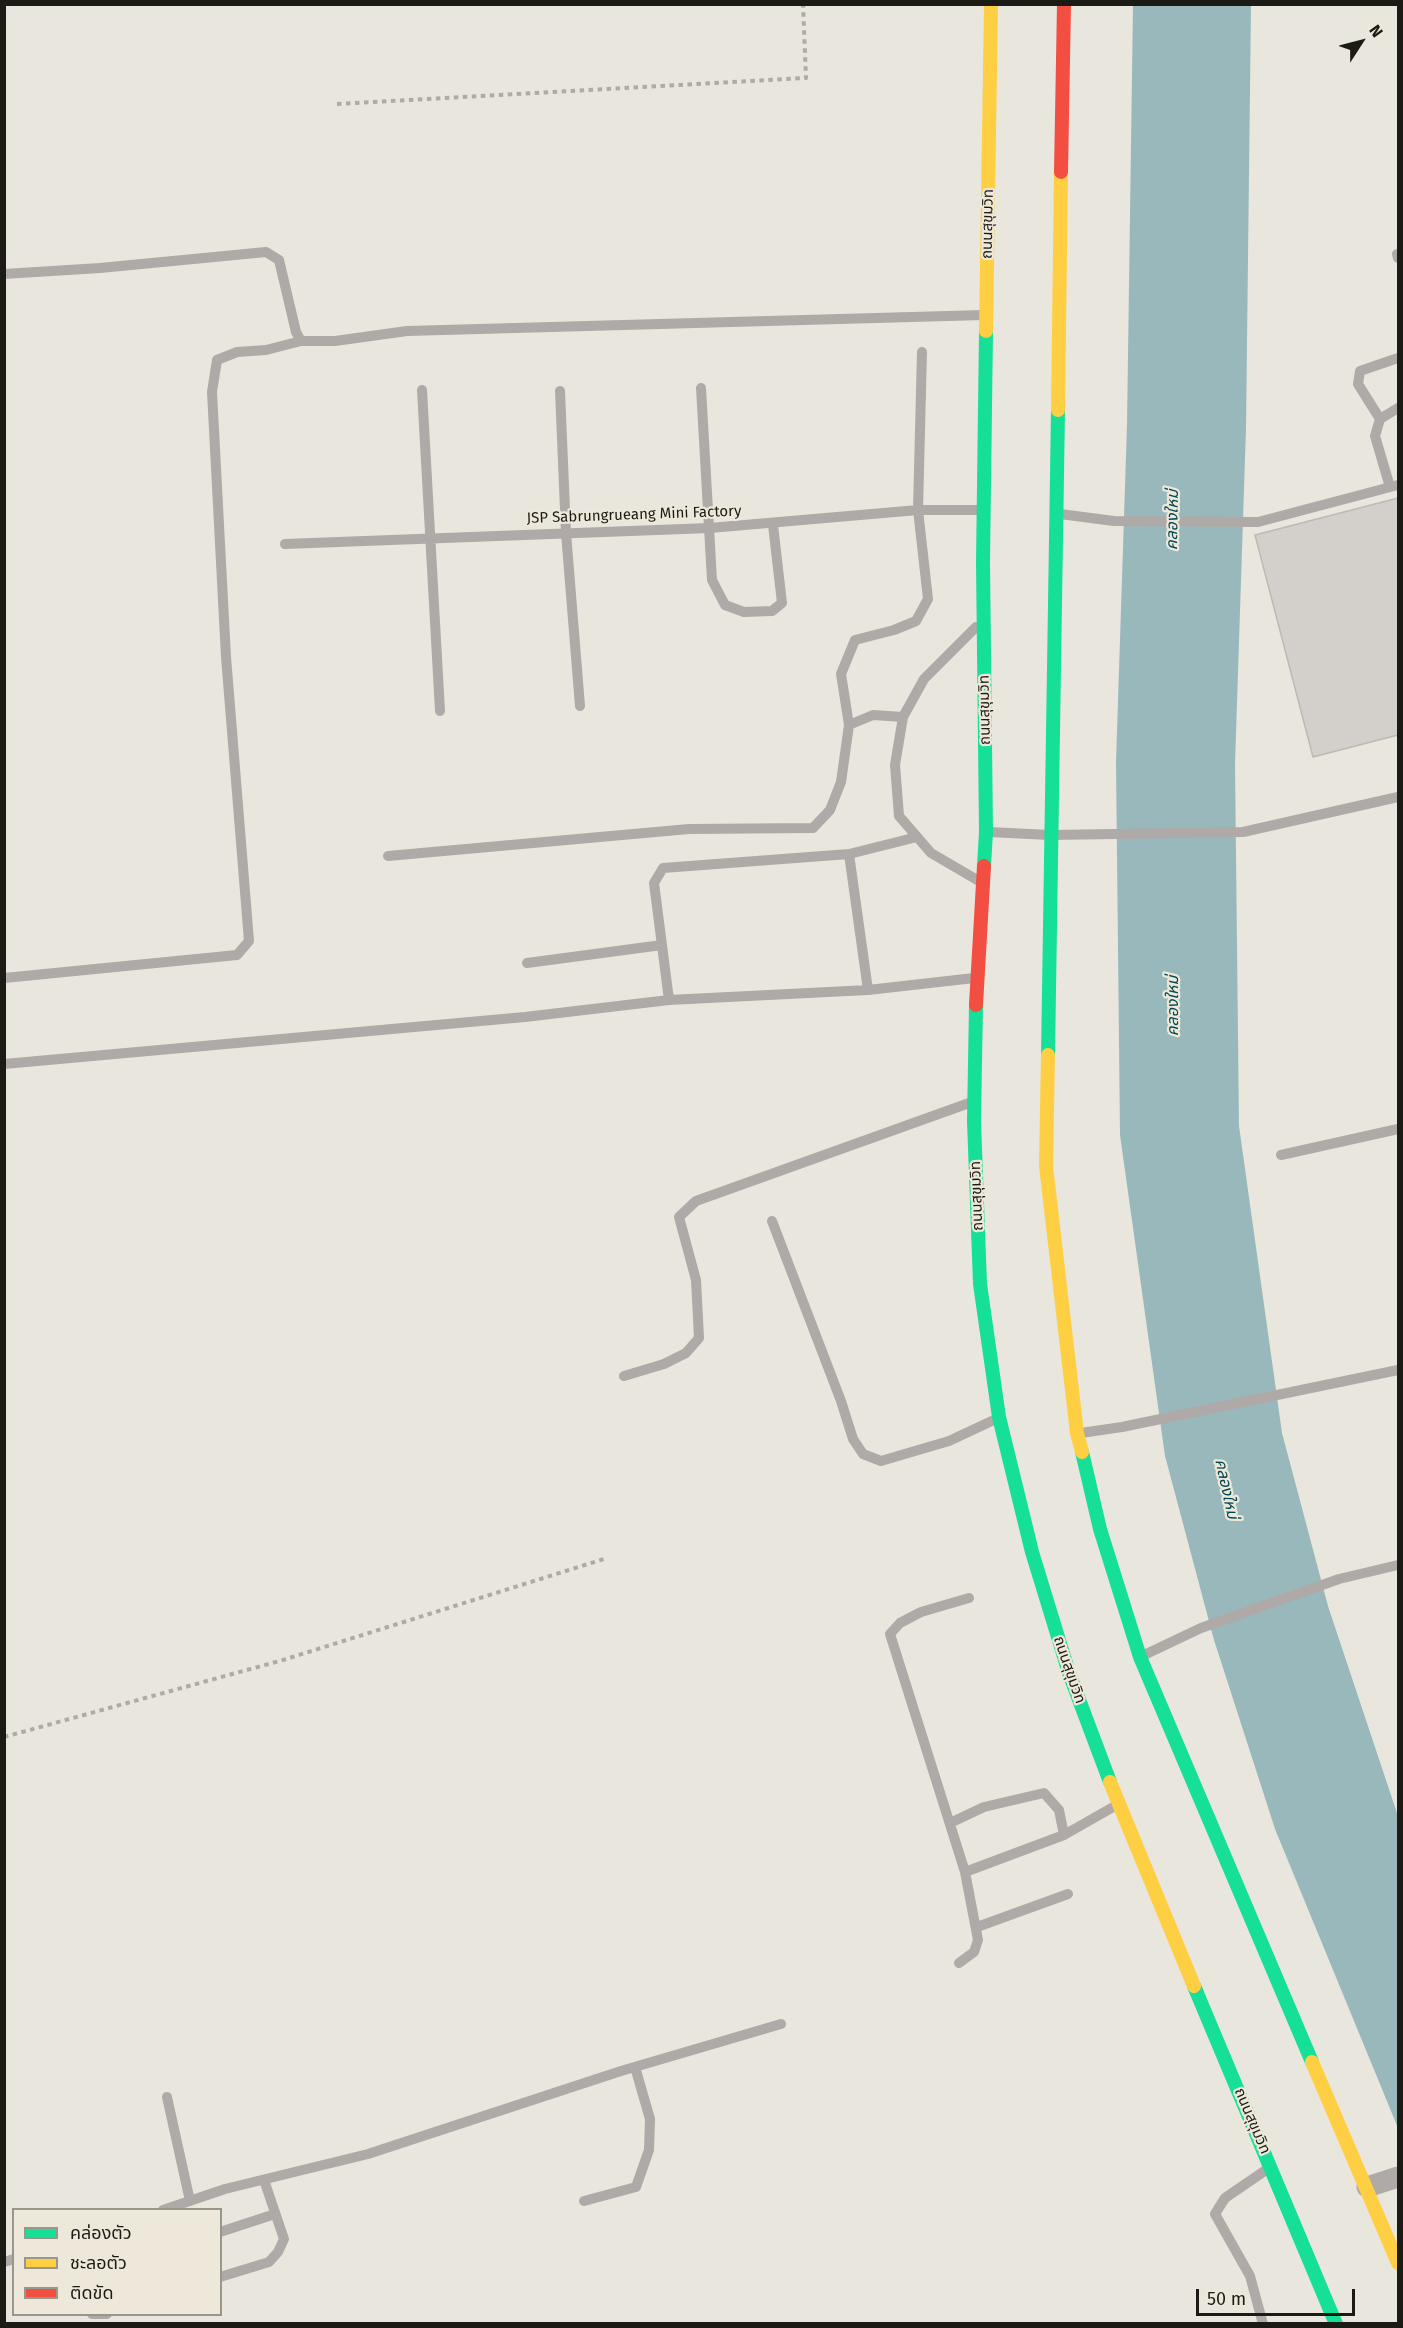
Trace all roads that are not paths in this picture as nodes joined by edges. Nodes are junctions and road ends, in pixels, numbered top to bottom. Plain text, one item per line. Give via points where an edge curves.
1 (991, 4) edge
2 (1064, 4) edge
3 (4, 274) edge
4 (987, 315) junction
5 (301, 341) junction
6 (922, 352) dead end
7 (1398, 358) edge
8 (701, 388) dead end
9 (422, 390) dead end
10 (560, 391) dead end
11 (1398, 408) edge
12 (1380, 419) junction
13 (1394, 486) edge
14 (918, 510) junction
15 (984, 510) junction
16 (1056, 513) junction
17 (772, 525) junction
18 (710, 528) junction
19 (566, 533) junction
20 (429, 538) junction
21 (285, 544) dead end
22 (984, 618) junction
23 (580, 706) dead end
24 (440, 711) dead end
25 (903, 717) junction
26 (849, 725) junction
27 (1398, 797) edge
28 (986, 832) junction
29 (1050, 835) junction
30 (917, 837) junction
31 (849, 854) junction
32 (388, 856) dead end
33 (983, 884) junction
34 (662, 945) junction
35 (527, 963) dead end
36 (4, 978) edge
37 (977, 978) junction
38 (867, 990) junction
39 (669, 1000) junction
40 (4, 1064) edge
41 (975, 1101) junction
42 (1398, 1129) edge
43 (1281, 1155) dead end
44 (772, 1221) dead end
45 (1398, 1370) edge
46 (624, 1376) dead end
47 (999, 1418) junction
48 (1077, 1433) junction
49 (1398, 1565) edge
50 (969, 1598) dead end
51 (1140, 1657) junction
52 (1118, 1804) junction
53 (950, 1823) junction
54 (1064, 1835) junction
55 (964, 1872) junction
56 (1068, 1894) dead end
57 (977, 1927) junction
58 (959, 1963) dead end
59 (781, 2024) dead end
60 (635, 2067) junction
61 (167, 2097) dead end
62 (1272, 2166) junction
63 (1397, 2178) edge
64 (264, 2180) junction
65 (1367, 2187) junction
66 (190, 2201) junction
67 (584, 2201) dead end
68 (169, 2208) edge
69 (275, 2214) junction
70 (222, 2231) edge
71 (1398, 2263) edge
72 (222, 2276) edge
73 (1263, 2324) edge
74 (1336, 2324) edge

1 - 4 highway, ถนนสุขุมวิท
2 - 16 highway
3 - 5 lane via 266,252 279,260
4 - 5 lane via 407,331 335,341
4 - 15 highway, ถนนสุขุมวิท
5 - 36 lane via 237,352 217,360 212,392 226,657 249,941 237,955
6 - 14 lane
7 - 12 lane via 1360,371 1358,384
8 - 18 lane
9 - 20 lane
10 - 19 lane
11 - 12 lane
12 - 13 lane via 1375,436
13 - 16 lane via 1258,522 1114,521
14 - 15 lane, JSP Sabrungrueang Mini Factory
14 - 17 lane, JSP Sabrungrueang Mini Factory
14 - 26 lane via 928,599 916,621 855,640 841,674
15 - 22 highway, ถนนสุขุมวิท
16 - 29 highway
17 - 18 lane, JSP Sabrungrueang Mini Factory
17 - 18 lane via 782,603 772,611 744,612 725,605 712,580
18 - 19 lane, JSP Sabrungrueang Mini Factory
19 - 20 lane, JSP Sabrungrueang Mini Factory
19 - 23 lane
20 - 21 lane, JSP Sabrungrueang Mini Factory
20 - 24 lane
22 - 25 lane via 924,679
22 - 28 highway, ถนนสุขุมวิท
25 - 26 lane via 873,715
25 - 30 lane via 895,765 899,816
26 - 32 lane via 841,782 830,810 813,828 689,829
27 - 29 lane via 1243,832
28 - 29 lane
28 - 33 highway, ถนนสุขุมวิท
29 - 48 highway via 1046,1166
30 - 31 lane
30 - 33 lane via 931,853
31 - 34 lane via 663,868 654,883
31 - 38 lane
33 - 37 highway, ถนนสุขุมวิท
34 - 35 lane
34 - 39 lane
37 - 38 lane
37 - 41 highway, ถนนสุขุมวิท
38 - 39 lane
39 - 40 lane via 525,1017
41 - 46 lane via 696,1201 679,1217 696,1280 699,1338 686,1353
41 - 47 highway, ถนนสุขุมวิท via 980,1284
42 - 43 lane
44 - 47 lane via 853,1439 863,1455 881,1461 949,1442
45 - 48 lane
47 - 52 highway, ถนนสุขุมวิท via 1032,1552 1069,1673
48 - 51 highway via 1100,1529
49 - 51 lane via 1339,1579 1201,1628
50 - 53 lane via 921,1612 900,1623 890,1634
51 - 65 highway
52 - 54 lane
52 - 62 highway, ถนนสุขุมวิท
53 - 54 lane via 984,1807 1044,1793 1059,1810
53 - 55 lane
54 - 55 lane
55 - 57 lane
56 - 57 lane
57 - 58 lane via 974,1952
59 - 60 lane
60 - 64 lane via 368,2154
60 - 67 lane via 650,2119 649,2150 636,2187
61 - 66 lane
62 - 73 lane via 1225,2199 1215,2214 1250,2276
62 - 74 highway, ถนนสุขุมวิท
63 - 65 street
64 - 66 lane
64 - 69 lane
65 - 71 highway
66 - 68 lane
69 - 70 lane
69 - 72 lane via 284,2239 278,2252 269,2262

